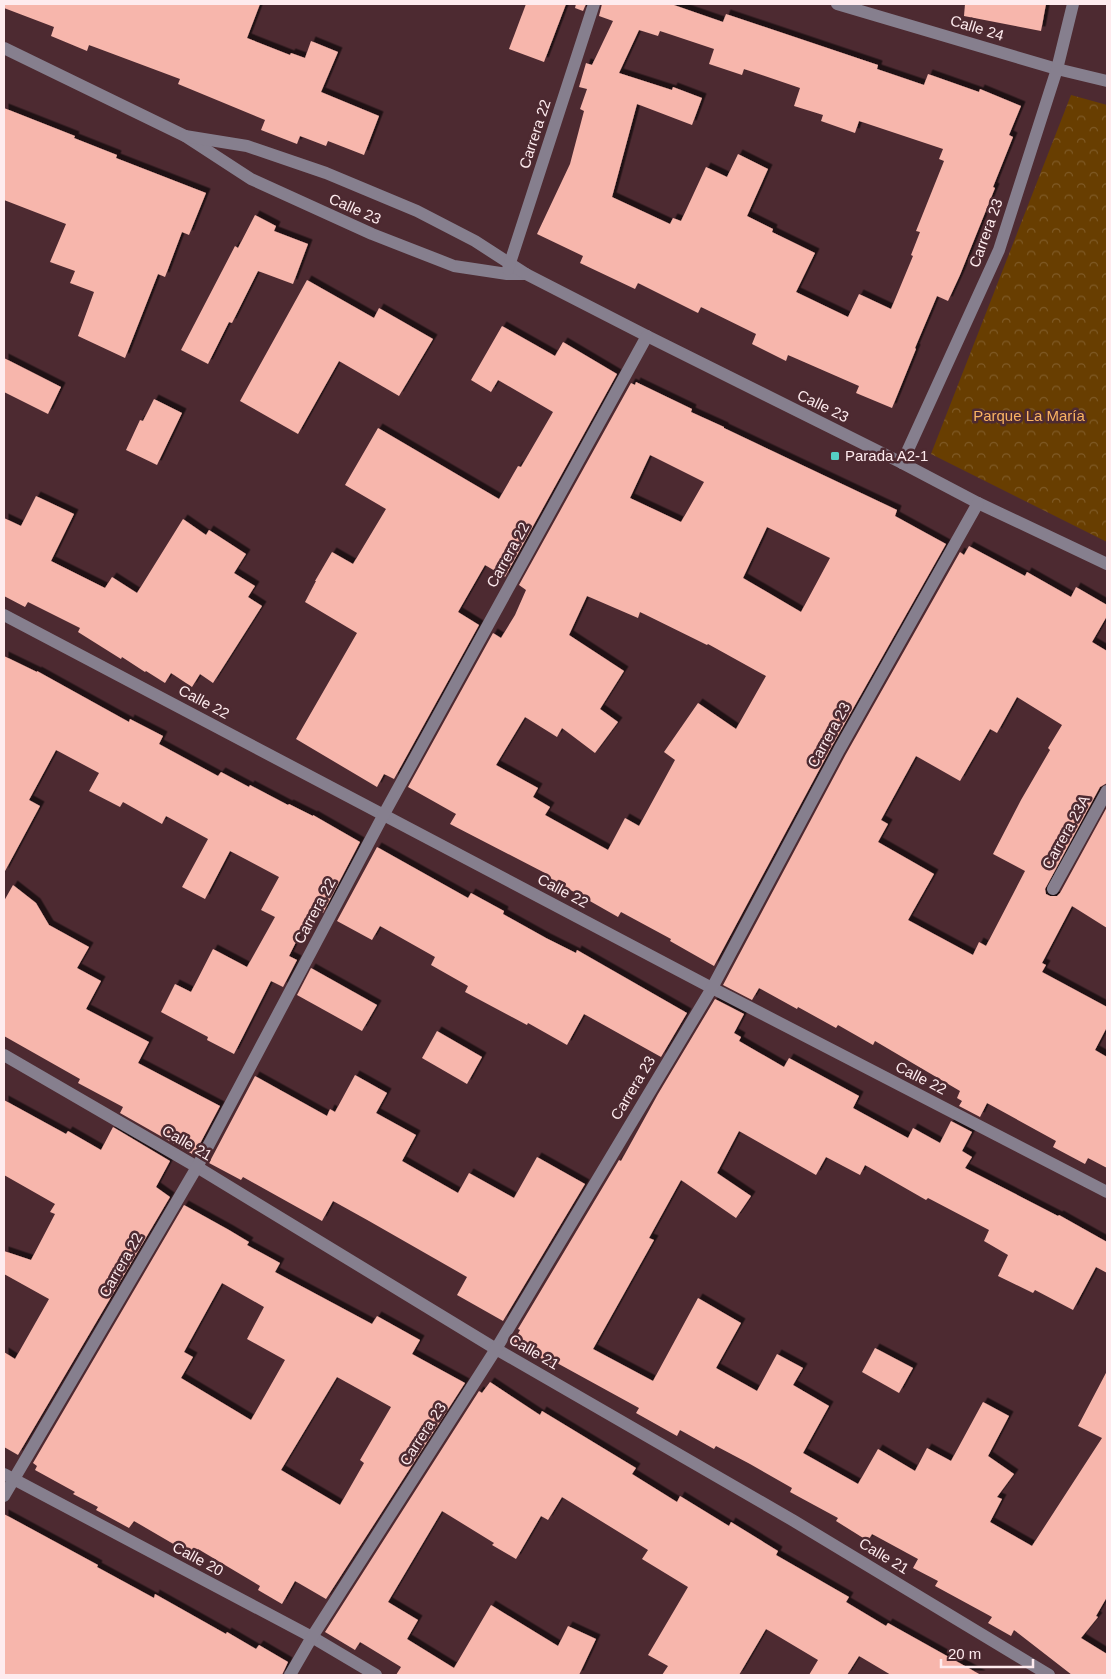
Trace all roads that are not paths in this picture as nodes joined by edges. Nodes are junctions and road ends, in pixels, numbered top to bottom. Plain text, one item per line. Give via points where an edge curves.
1 (594, 4) edge
2 (838, 4) edge
3 (1073, 4) edge
4 (4, 48) edge
5 (1057, 69) junction
6 (1107, 82) edge
7 (185, 136) junction
8 (508, 269) junction
9 (647, 336) junction
10 (902, 463) junction
11 (978, 503) junction
12 (1107, 564) edge
13 (4, 615) edge
14 (1107, 791) edge
15 (384, 814) junction
16 (1053, 889) dead end
17 (712, 988) junction
18 (4, 1055) edge
19 (197, 1167) junction
20 (1107, 1192) edge
21 (496, 1349) junction
22 (9, 1476) edge
23 (4, 1496) edge
24 (312, 1637) junction
25 (290, 1675) edge
26 (376, 1675) edge
27 (1049, 1675) edge

1 - 8 street, Carrera 22
2 - 5 street, Calle 24
3 - 5 street, Carrera 23
4 - 7 street, Calle 23
5 - 6 street, Calle 24
5 - 10 street, Carrera 23 via 999,250
7 - 8 street, Calle 23 via 247,146 326,172 417,211 475,241
7 - 8 street, Calle 23 via 251,179 372,234 454,266
8 - 9 street, Calle 23 via 526,274
9 - 10 street, Calle 23
9 - 15 street, Carrera 22
10 - 11 street, Calle 23
11 - 12 street, Calle 23
11 - 17 street, Carrera 23 via 839,750
13 - 15 street, Calle 22
14 - 16 street, Carrera 23A
15 - 17 street, Calle 22
15 - 19 street, Carrera 22
17 - 20 street, Calle 22
17 - 21 street, Carrera 23
18 - 19 street, Calle 21
19 - 21 street, Calle 21
19 - 22 street, Carrera 22
21 - 24 street, Carrera 23
21 - 27 street, Calle 21 via 794,1521
22 - 23 street, Carrera 22
22 - 24 street, Calle 20
24 - 25 street, Carrera 23
24 - 26 street, Calle 20

